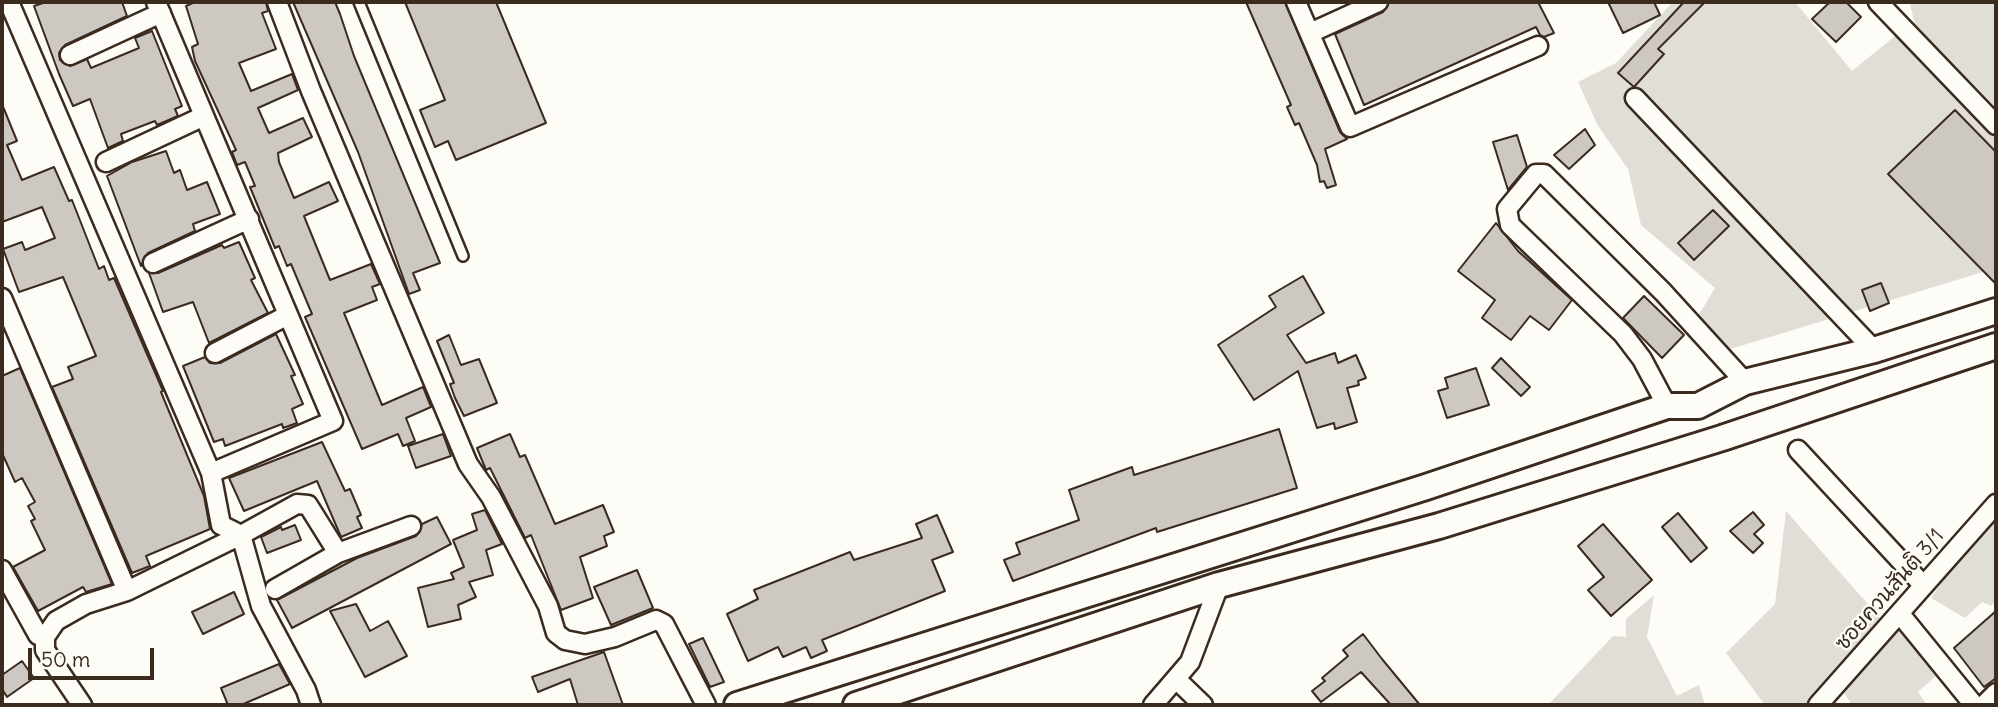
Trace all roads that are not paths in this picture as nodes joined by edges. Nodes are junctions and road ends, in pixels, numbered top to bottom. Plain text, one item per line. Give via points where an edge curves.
1 (9, 2) edge
2 (277, 2) edge
3 (359, 2) edge
4 (1296, 2) edge
5 (1378, 2) edge
6 (1878, 2) edge
7 (159, 8) edge
8 (1310, 33) junction
9 (1538, 46) dead end
10 (70, 55) dead end
11 (1635, 97) dead end
12 (204, 116) junction
13 (1996, 125) edge
14 (106, 162) dead end
15 (249, 219) junction
16 (463, 256) dead end
17 (153, 263) dead end
18 (2, 298) edge
19 (1996, 311) edge
20 (289, 315) junction
21 (1996, 346) edge
22 (1874, 350) junction
23 (215, 353) dead end
24 (1745, 382) junction
25 (1667, 406) junction
26 (1798, 450) dead end
27 (211, 473) junction
28 (1426, 487) junction
29 (1996, 504) edge
30 (411, 526) dead end
31 (1439, 526) junction
32 (241, 535) junction
33 (338, 553) junction
34 (2, 570) edge
35 (1219, 585) junction
36 (1923, 585) junction
37 (275, 589) dead end
38 (127, 591) junction
39 (1900, 614) junction
40 (45, 637) junction
41 (1176, 679) junction
42 (1996, 693) edge
43 (82, 705) edge
44 (311, 705) edge
45 (706, 705) edge
46 (737, 705) edge
47 (856, 705) edge
48 (1153, 705) edge
49 (1203, 705) edge
50 (1818, 705) edge
51 (1974, 705) edge
52 (1984, 705) edge

1 - 27 street
2 - 45 street via 468,464 498,509 548,606 556,633 585,645 656,620 664,624
3 - 16 lane
4 - 8 street
5 - 8 street
6 - 13 street
7 - 10 street
7 - 12 street
8 - 9 street via 1350,127
11 - 22 street
12 - 14 street
12 - 15 street
15 - 17 street
15 - 20 street
18 - 38 street
19 - 22 main road
20 - 23 street
20 - 27 street via 333,421
21 - 31 main road
22 - 24 main road
24 - 25 main road via 1698,406
24 - 25 street via 1663,292 1544,174 1536,174 1507,209 1510,225 1623,334
25 - 28 main road
26 - 36 street
27 - 32 street via 221,525
28 - 31 main road
28 - 46 main road
29 - 36 street, ซอยควนสันติ 3/1
30 - 33 street
31 - 35 main road
32 - 33 street via 297,505 308,505
32 - 38 street
32 - 44 street via 261,606
33 - 37 street
34 - 40 street via 38,635
35 - 41 street via 1203,635
35 - 47 main road
36 - 39 street, ซอยควนสันติ 3/1
38 - 40 street via 86,604 56,621
39 - 50 street, ซอยควนสันติ 3/1
39 - 51 street
40 - 43 street via 45,650
41 - 48 street
41 - 49 street
42 - 52 street

